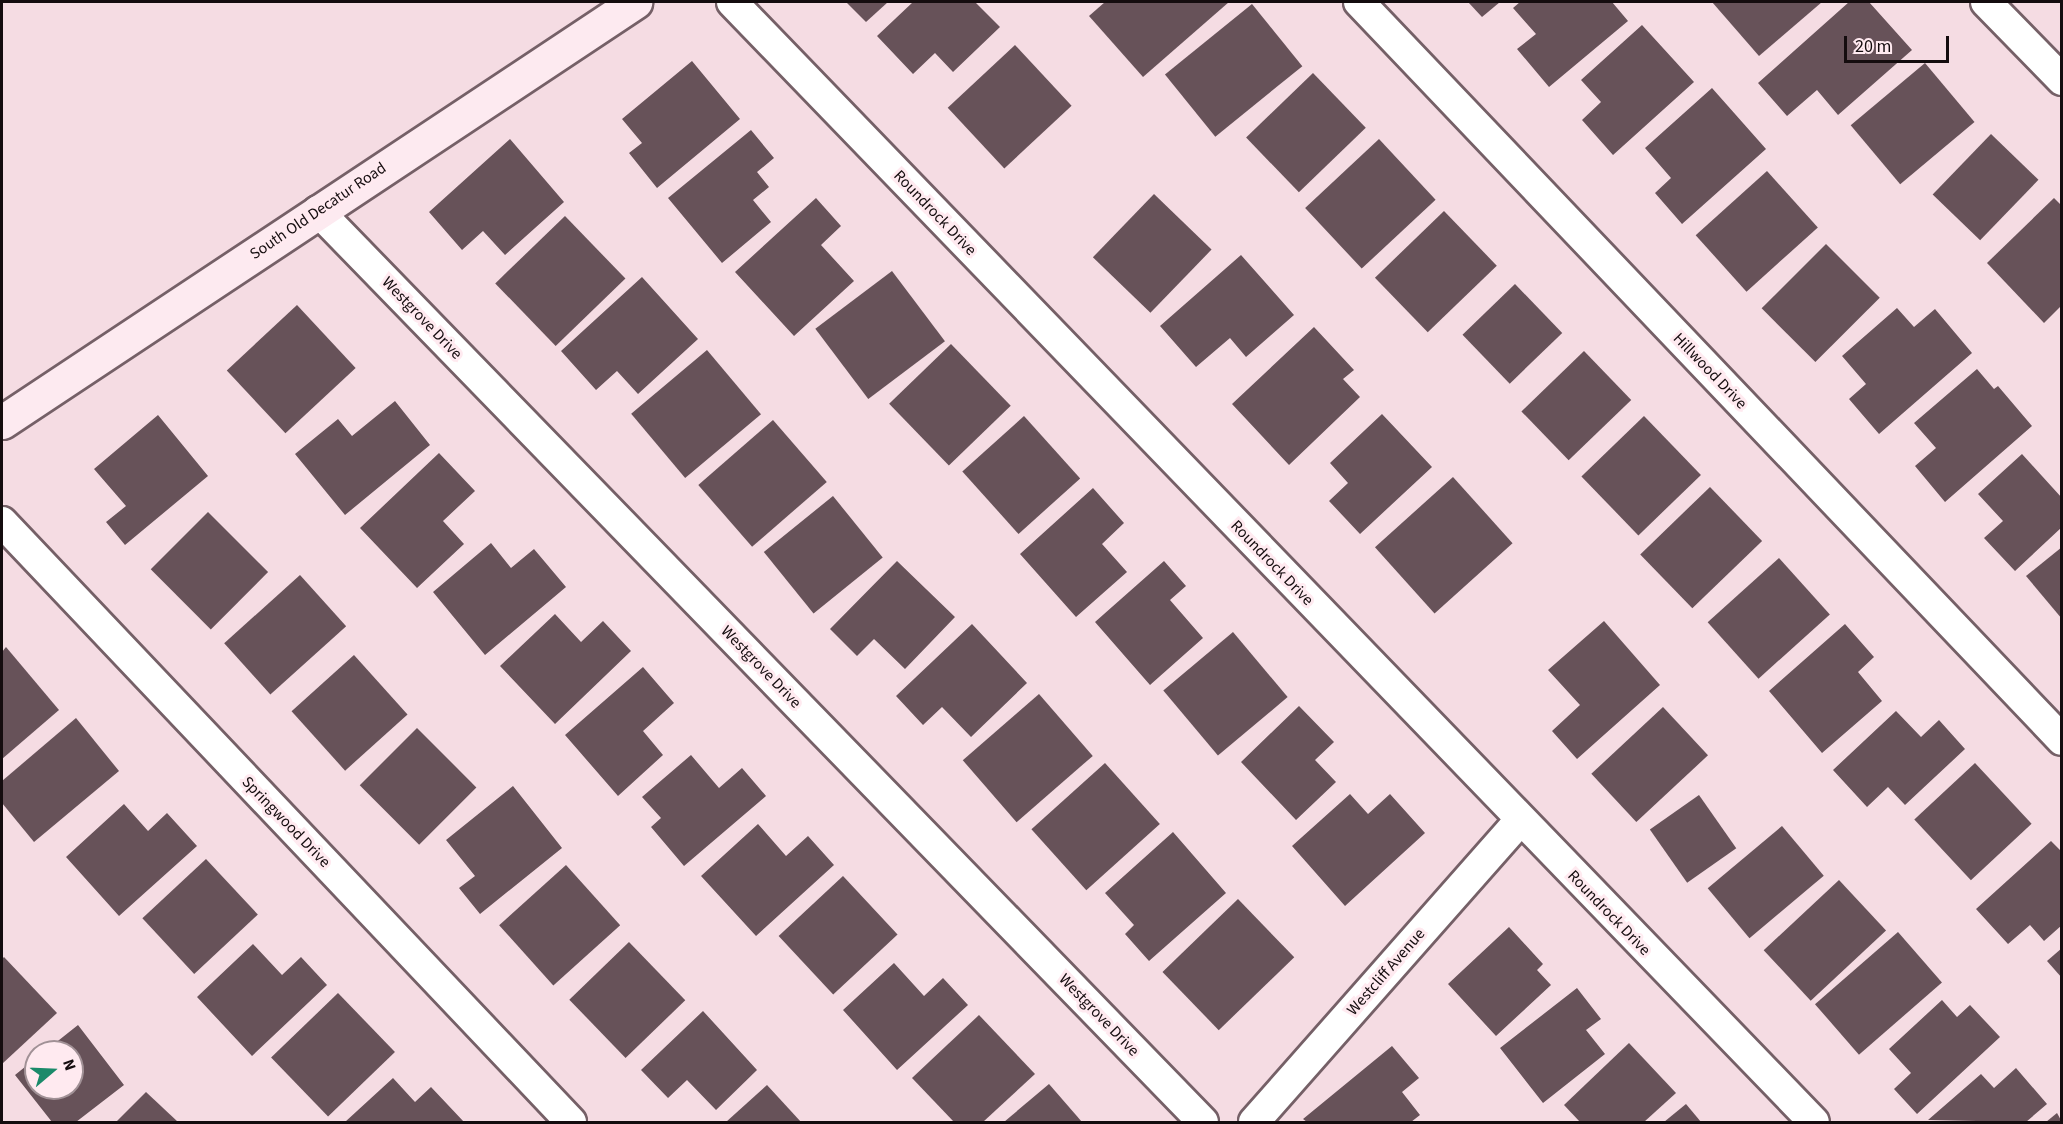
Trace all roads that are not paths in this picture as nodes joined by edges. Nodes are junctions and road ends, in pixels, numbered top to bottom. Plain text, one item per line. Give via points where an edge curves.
1 (635, 2) edge
2 (732, 2) edge
3 (1359, 2) edge
4 (1986, 2) edge
5 (2061, 80) edge
6 (318, 211) junction
7 (2, 422) edge
8 (2, 522) edge
9 (2061, 740) edge
10 (1519, 821) junction
11 (571, 1122) edge
12 (1203, 1122) edge
13 (1254, 1122) edge
14 (1814, 1122) edge

1 - 6 street, South Old Decatur Road
2 - 10 street, Roundrock Drive
3 - 9 street, Hillwood Drive
4 - 5 street
6 - 7 street, South Old Decatur Road
6 - 12 street, Westgrove Drive
8 - 11 street, Springwood Drive
10 - 13 street, Westcliff Avenue
10 - 14 street, Roundrock Drive

